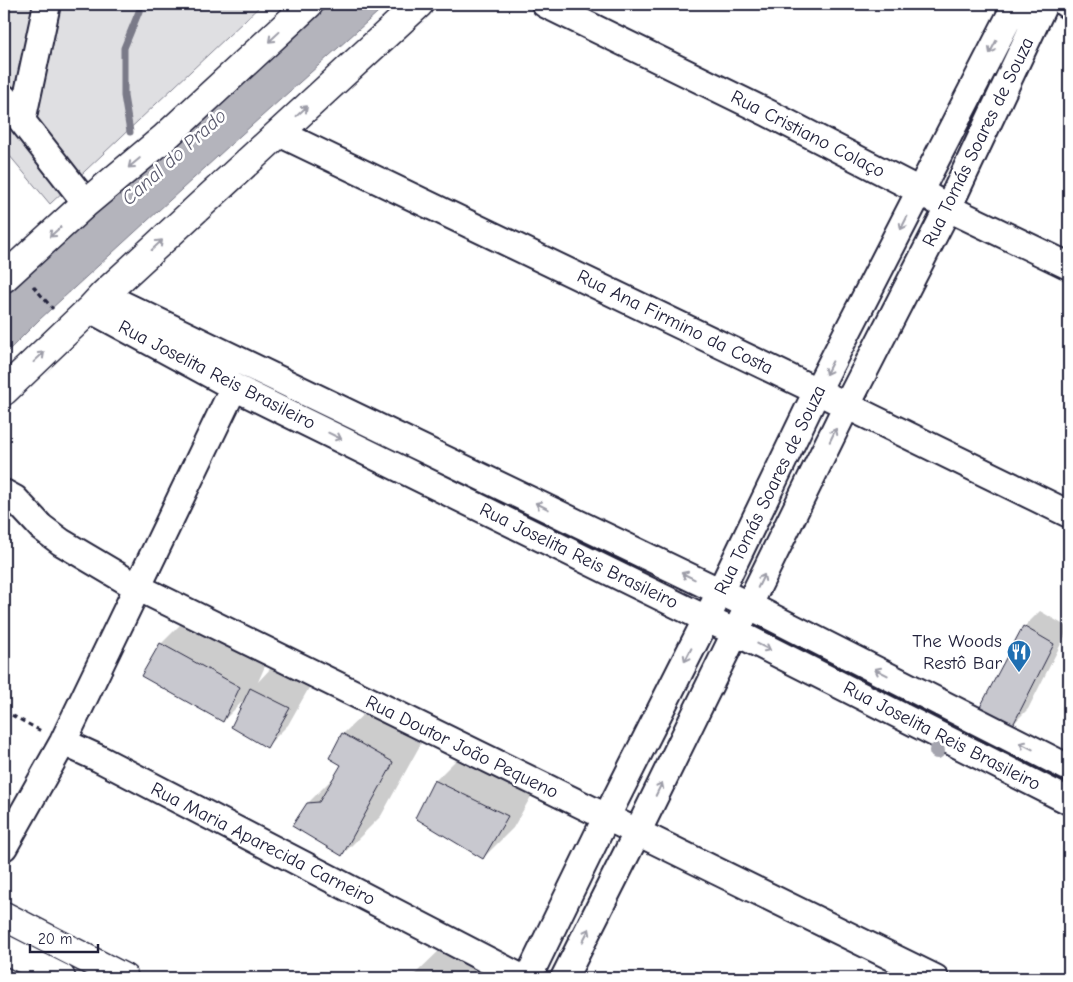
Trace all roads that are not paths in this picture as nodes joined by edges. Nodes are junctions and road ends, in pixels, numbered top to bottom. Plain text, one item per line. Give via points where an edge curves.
1 (46, 4) edge
2 (310, 4) edge
3 (419, 4) edge
4 (545, 4) edge
5 (1016, 4) edge
6 (1044, 4) edge
7 (1066, 4) edge
8 (1069, 6) edge
9 (4, 98) edge
10 (22, 121) junction
11 (279, 133) junction
12 (920, 191) junction
13 (86, 204) junction
14 (948, 208) junction
15 (1069, 266) edge
16 (17, 280) edge
17 (96, 302) junction
18 (234, 386) junction
19 (4, 390) edge
20 (817, 391) junction
21 (847, 406) junction
22 (4, 494) edge
23 (1069, 514) edge
24 (137, 587) junction
25 (720, 592) junction
26 (748, 605) junction
27 (706, 619) junction
28 (735, 632) junction
29 (63, 742) junction
30 (1069, 768) edge
31 (1069, 801) edge
32 (606, 818) junction
33 (637, 833) junction
34 (4, 847) edge
35 (4, 916) edge
36 (4, 949) edge
37 (61, 978) edge
38 (124, 978) edge
39 (522, 978) edge
40 (528, 978) edge
41 (564, 978) edge
42 (935, 978) edge

1 - 10 street
2 -> 13 main road via 164,138
11 -> 3 main road
4 - 12 street, Rua Cristiano Colaço
5 -> 12 street, Rua Tomás Soares de Souza
6 - 14 street, Rua Tomás Soares de Souza
7 - 8 street
9 - 10 street
10 - 13 street
17 -> 11 main road
11 - 20 street, Rua Ana Firmino da Costa
12 - 14 street, Rua Cristiano Colaço
12 -> 20 street, Rua Tomás Soares de Souza
13 -> 16 main road
14 - 15 street, Rua Cristiano Colaço
14 - 21 street, Rua Tomás Soares de Souza
17 - 18 street, Rua Joselita Reis Brasileiro
19 -> 17 main road
25 -> 17 street, Rua Joselita Reis Brasileiro
18 - 24 street
18 -> 27 street, Rua Joselita Reis Brasileiro
20 - 21 street, Rua Ana Firmino da Costa
20 - 25 street, Rua Tomás Soares de Souza
21 - 23 street, Rua Ana Firmino da Costa
26 -> 21 street, Rua Tomás Soares de Souza
22 - 24 street, Rua Doutor João Pequeno via 14,499 61,542
24 - 29 street
24 - 32 street, Rua Doutor João Pequeno
25 - 26 street, Rua Joselita Reis Brasileiro
25 - 27 street, Rua Tomás Soares de Souza
26 - 28 street, Rua Tomás Soares de Souza
30 -> 26 street, Rua Joselita Reis Brasileiro
27 - 28 street, Rua Joselita Reis Brasileiro
27 -> 32 street, Rua Tomás Soares de Souza
28 -> 31 street, Rua Joselita Reis Brasileiro
33 -> 28 street, Rua Tomás Soares de Souza
29 - 34 street
29 - 39 street, Rua Maria Aparecida Carneiro
32 - 33 street, Rua Doutor João Pequeno
32 - 40 street, Rua Tomás Soares de Souza
41 -> 33 street, Rua Tomás Soares de Souza
33 - 42 street, Rua Doutor João Pequeno
35 - 38 main road
36 - 37 main road

